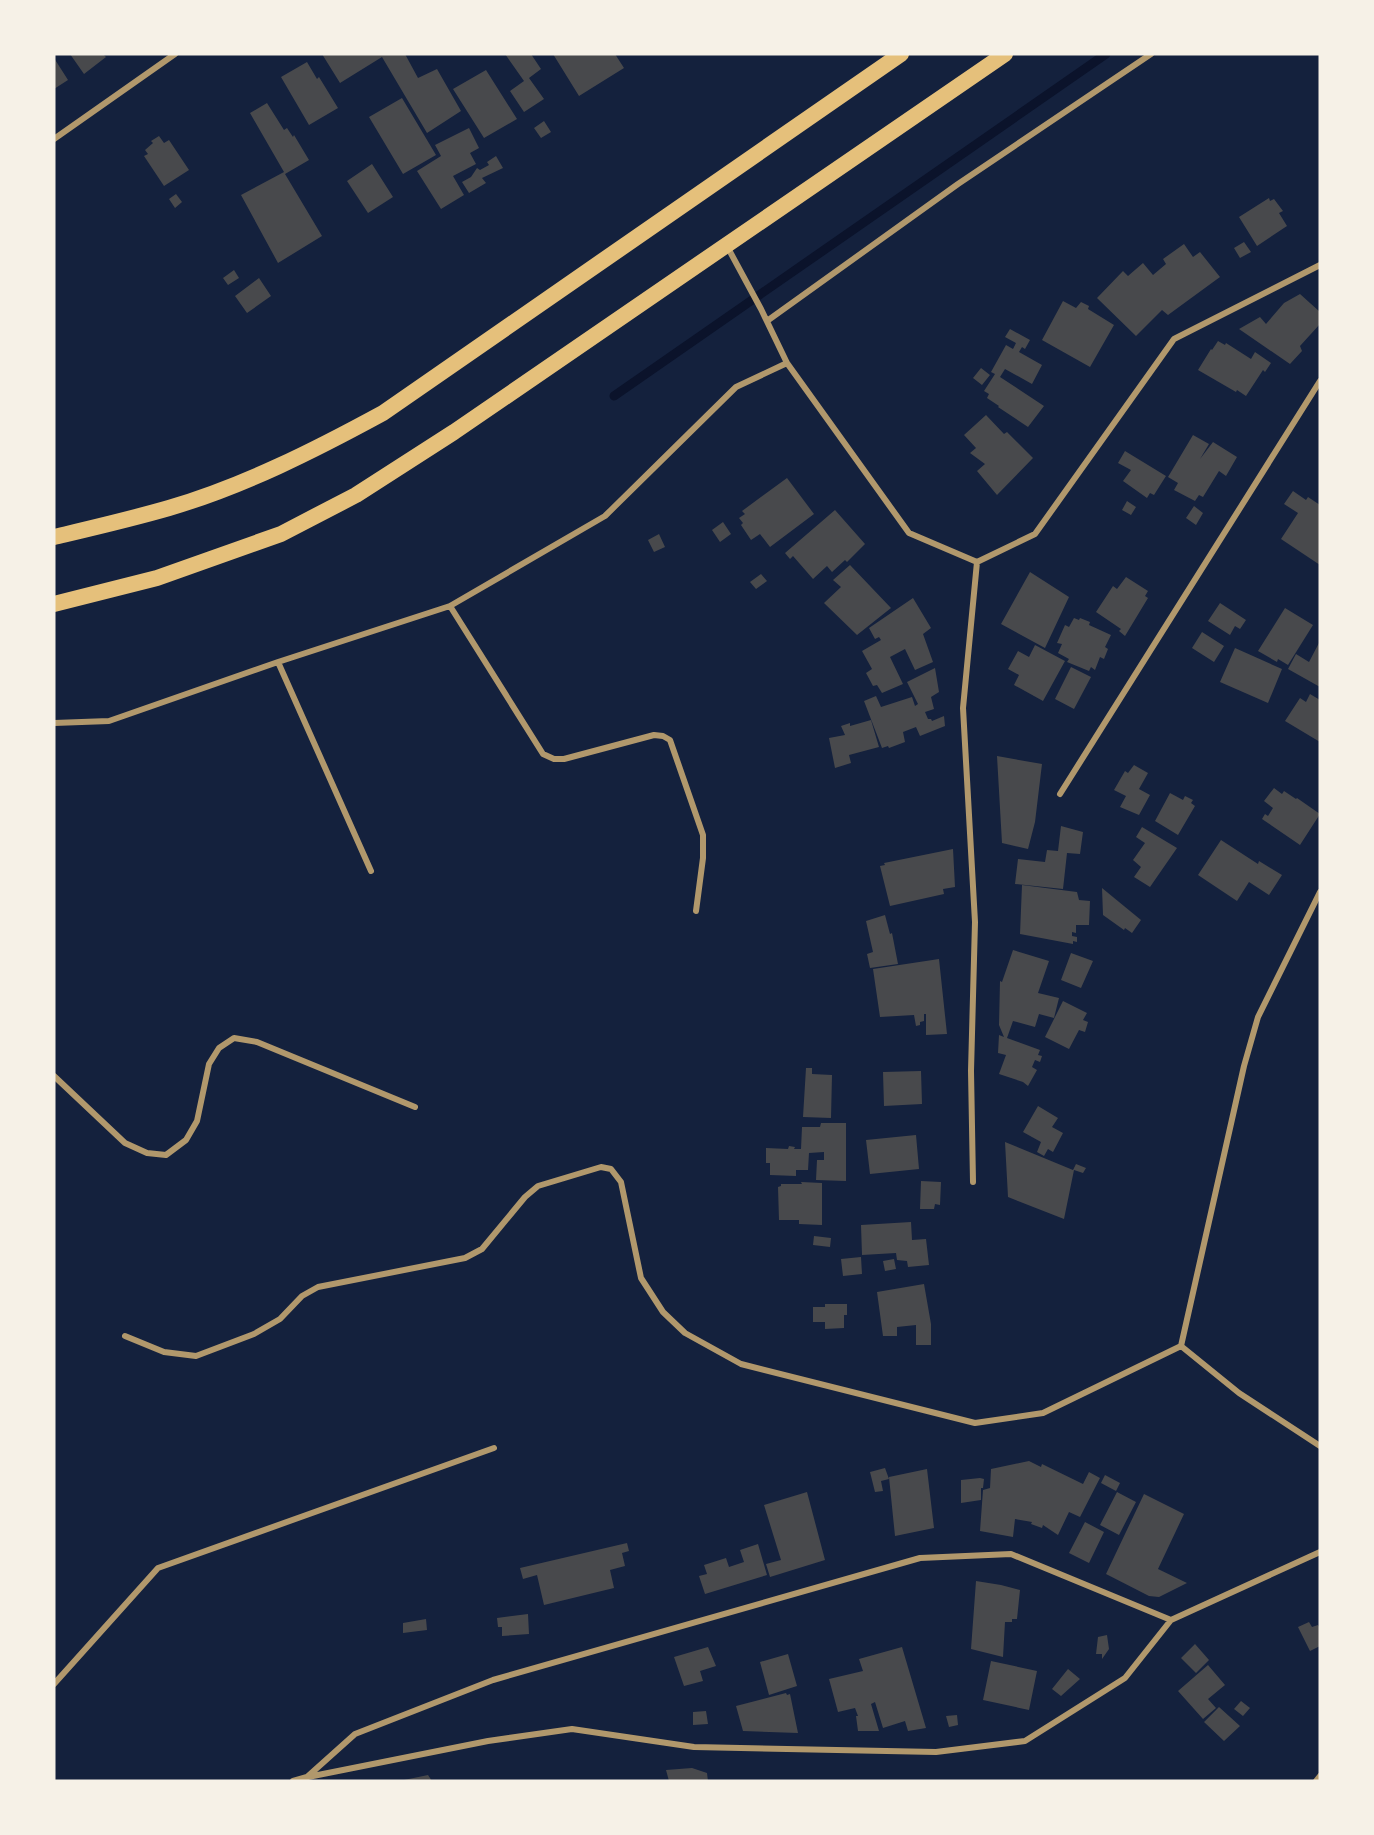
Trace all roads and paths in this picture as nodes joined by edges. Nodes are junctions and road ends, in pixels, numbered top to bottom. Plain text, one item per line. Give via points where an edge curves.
1 (175, 54) edge
2 (901, 54) edge
3 (1005, 54) edge
4 (1151, 54) edge
5 (54, 139) edge
6 (727, 247) junction
7 (1320, 265) edge
8 (767, 321) junction
9 (786, 363) junction
10 (1320, 381) edge
11 (54, 537) edge
12 (977, 562) junction
13 (54, 604) edge
14 (450, 606) junction
15 (278, 662) junction
16 (54, 723) edge
17 (1060, 794) dead end
18 (371, 871) dead end
19 (1320, 892) edge
20 (696, 911) dead end
21 (54, 1077) edge
22 (415, 1107) dead end
23 (973, 1182) dead end
24 (125, 1336) dead end
25 (1181, 1346) junction
26 (1320, 1446) edge
27 (494, 1448) dead end
28 (1320, 1552) edge
29 (1171, 1620) junction
30 (54, 1683) edge
31 (1320, 1776) edge
32 (307, 1777) junction
33 (293, 1781) edge
34 (1316, 1781) edge

1 - 5 street
2 - 11 highway via 382,413 316,449 237,484 171,507
3 - 6 highway
4 - 8 street via 958,184
6 - 8 street
6 - 13 highway via 347,500 281,534 157,578
7 - 12 street via 1174,339 1035,534
8 - 9 street
9 - 12 street via 909,534
9 - 14 street via 736,387 605,516
10 - 17 street
12 - 23 street via 963,708 975,922
14 - 15 street
14 - 20 street via 543,754 564,759 654,735 670,740 703,835
15 - 16 street via 109,721
15 - 18 street
19 - 25 street via 1258,1017
21 - 22 street via 124,1143 147,1153 166,1155 186,1140 197,1121 209,1064 219,1048 234,1038 257,1042
24 - 25 street via 164,1352 196,1356 263,1329 318,1287 465,1258 482,1249 538,1186 601,1167 611,1169 621,1182 641,1278 663,1312 685,1333 741,1364 975,1423 1043,1413
25 - 26 street via 1239,1393
27 - 30 street via 158,1568
28 - 29 street
29 - 32 street via 1125,1678 1025,1741 936,1752 694,1747 572,1729 488,1741
29 - 32 street via 1011,1554 920,1558 493,1680 355,1734
31 - 34 street
32 - 33 street

